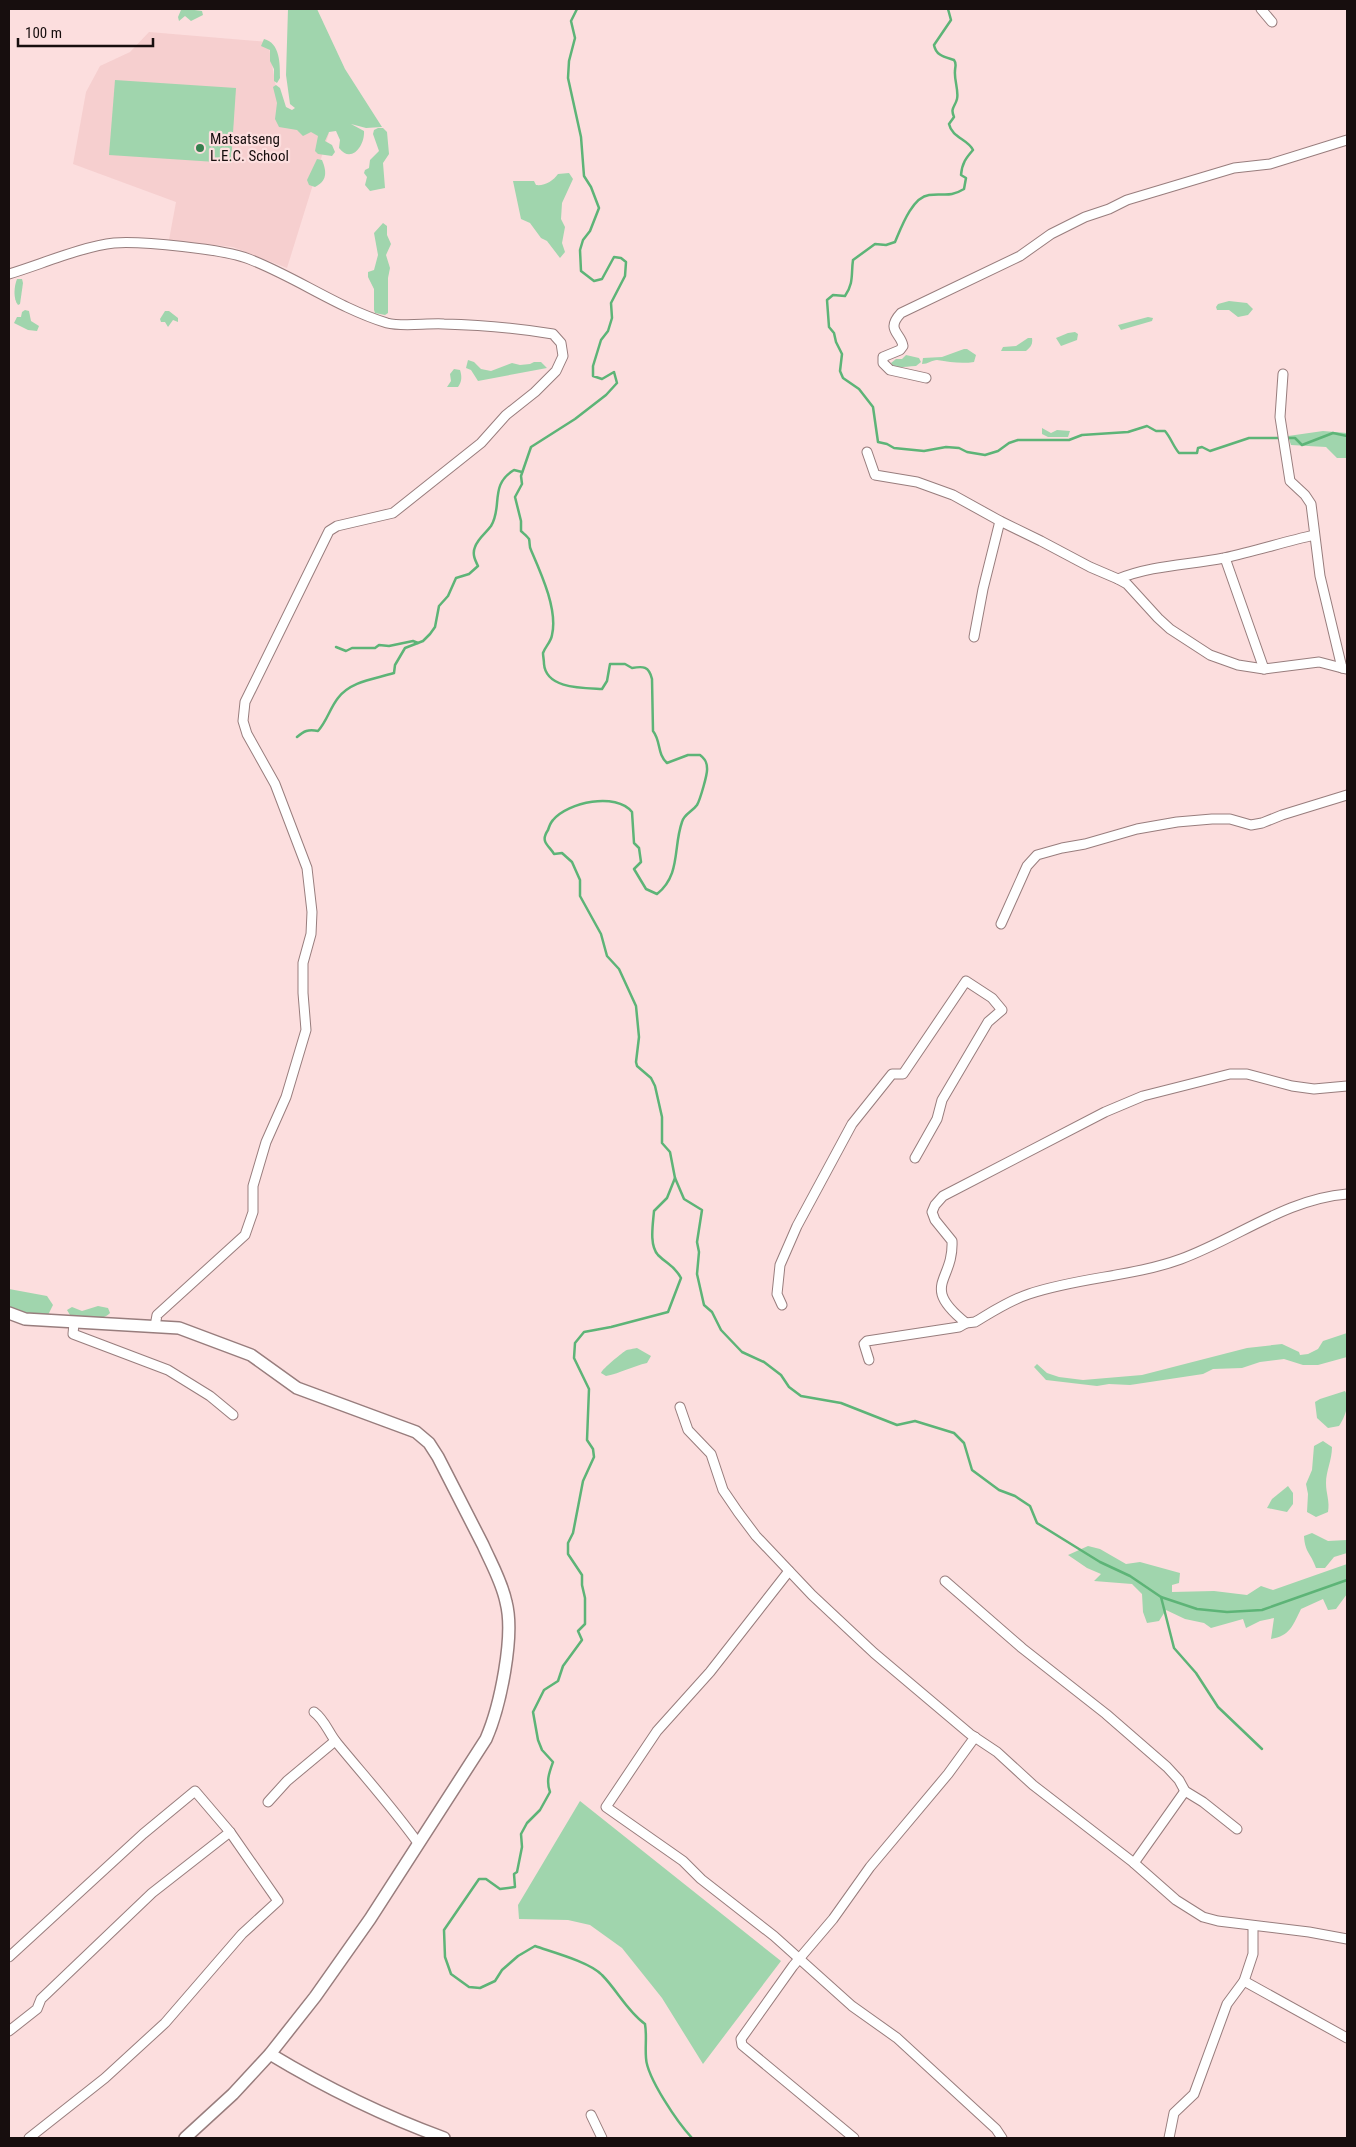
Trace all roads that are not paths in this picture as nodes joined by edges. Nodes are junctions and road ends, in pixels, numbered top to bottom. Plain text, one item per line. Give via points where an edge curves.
1 (1261, 9) edge
2 (1272, 22) dead end
3 (1347, 140) edge
4 (9, 274) edge
5 (1283, 374) dead end
6 (926, 378) dead end
7 (867, 452) dead end
8 (1000, 521) junction
9 (1314, 535) junction
10 (1226, 558) junction
11 (1118, 578) junction
12 (974, 638) dead end
13 (1345, 668) edge
14 (1264, 669) junction
15 (1347, 795) edge
16 (1001, 924) dead end
17 (1347, 1086) edge
18 (915, 1158) dead end
19 (1347, 1194) edge
20 (782, 1305) dead end
21 (9, 1313) edge
22 (74, 1323) junction
23 (966, 1323) junction
24 (155, 1326) junction
25 (869, 1360) dead end
26 (680, 1407) dead end
27 (233, 1415) dead end
28 (789, 1571) junction
29 (945, 1581) dead end
30 (314, 1712) dead end
31 (975, 1737) junction
32 (335, 1741) junction
33 (1185, 1792) junction
34 (268, 1802) dead end
35 (1237, 1829) dead end
36 (230, 1832) junction
37 (418, 1843) junction
38 (1134, 1863) junction
39 (1254, 1926) junction
40 (1347, 1939) edge
41 (9, 1958) edge
42 (799, 1959) junction
43 (1244, 1981) junction
44 (9, 2031) edge
45 (1347, 2038) edge
46 (270, 2054) junction
47 (591, 2115) dead end
48 (29, 2138) edge
49 (185, 2138) edge
50 (444, 2138) edge
51 (602, 2138) edge
52 (854, 2138) edge
53 (1002, 2138) edge
54 (1168, 2138) edge

1 - 2 street
3 - 6 street via 1270,164 1234,168 1128,200 1085,217 1051,234 1020,256 901,313 894,328 903,346 883,357 883,362 890,370
4 - 24 street via 114,243 226,253 249,258 317,293 389,324 506,327 553,334 561,343 563,356 556,371 506,415 481,443 393,513 337,526 329,531 245,702 242,721 275,784 307,868 312,912 311,934 303,962 306,1030 286,1097 266,1142 254,1186 253,1212 245,1235 157,1315
5 - 9 street via 1280,417 1290,481 1311,504
7 - 8 street via 875,475 917,482 953,495
8 - 11 street
8 - 12 street
9 - 10 street
9 - 13 street via 1320,576
10 - 11 street via 1138,570
10 - 14 street
11 - 14 street via 1158,618 1189,642 1210,655 1238,665
13 - 14 street via 1319,662
15 - 16 street via 1262,823 1251,825 1230,819 1177,822 1037,855 1027,866
17 - 23 street via 1314,1089 1247,1074 1230,1074 1165,1090 1105,1112 943,1196 932,1212 952,1241 952,1251 940,1287 952,1312
18 - 20 street via 938,1119 942,1100 988,1022 1002,1010 992,998 966,981 902,1074 892,1074 852,1124 797,1226 780,1265 777,1294
19 - 23 street via 1297,1204 1180,1260 1028,1294 975,1322
21 - 22 street via 25,1319
22 - 24 street
22 - 27 street via 73,1334 168,1370 210,1396
23 - 25 street via 959,1327 868,1341 864,1344
24 - 37 street via 180,1328 251,1355 297,1388 416,1432 438,1457 464,1507 506,1601 506,1654 494,1719 486,1739
26 - 28 street via 688,1430 711,1454 723,1490 756,1536
28 - 31 street via 874,1653
28 - 42 street via 710,1672 657,1731 606,1807 683,1861
29 - 33 street via 1159,1760
30 - 32 street
31 - 38 street
31 - 42 street
32 - 34 street via 287,1780
32 - 37 street via 392,1806
33 - 35 street
33 - 38 street
36 - 41 street via 195,1791 143,1834
36 - 44 street via 152,1893 41,1999 37,2009
36 - 48 street via 278,1901 242,1934 165,2023 105,2078
37 - 46 street via 315,1998
38 - 39 street via 1176,1900 1202,1917
39 - 40 street
39 - 43 street via 1253,1954
42 - 52 street via 740,2038 742,2045
42 - 53 street via 852,2006 904,2044
43 - 45 street
43 - 54 street via 1227,2004 1194,2094 1174,2113
46 - 49 street
46 - 50 street via 362,2105
47 - 51 street

